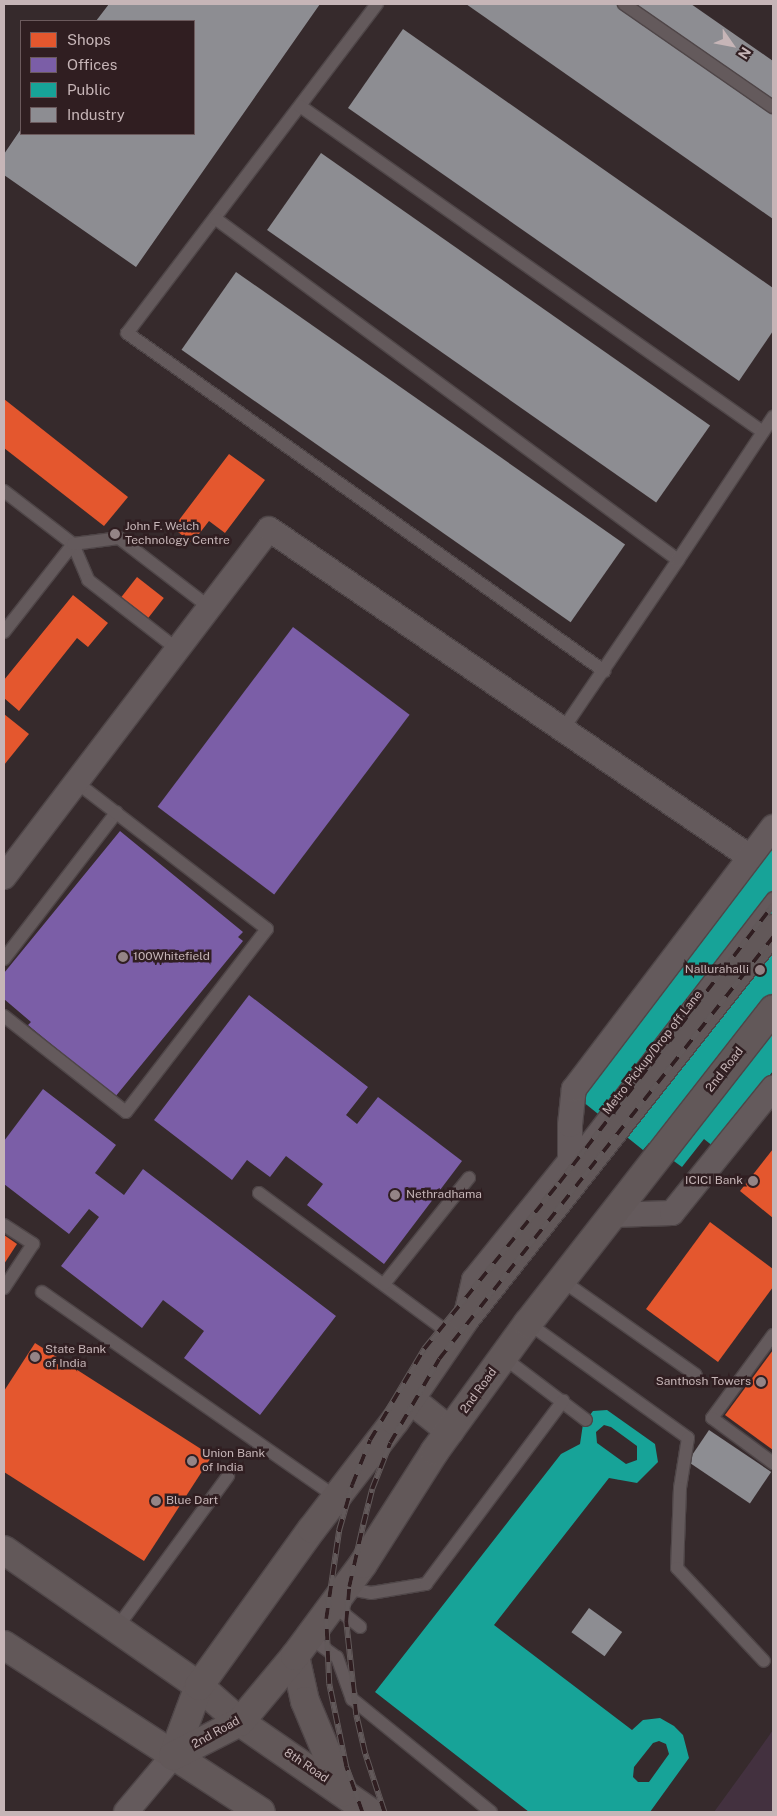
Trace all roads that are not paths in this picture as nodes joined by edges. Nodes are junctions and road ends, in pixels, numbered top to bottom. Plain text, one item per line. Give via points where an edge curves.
1 (377, 4) edge
2 (624, 4) edge
3 (300, 106) junction
4 (773, 107) edge
5 (216, 220) junction
6 (773, 417) edge
7 (764, 432) junction
8 (4, 491) edge
9 (74, 544) junction
10 (678, 560) junction
11 (209, 607) junction
12 (4, 632) edge
13 (177, 649) junction
14 (604, 671) junction
15 (564, 728) junction
16 (76, 782) junction
17 (117, 812) junction
18 (773, 827) edge
19 (750, 857) junction
20 (4, 877) edge
21 (773, 898) edge
22 (773, 929) edge
23 (4, 958) edge
24 (773, 1009) edge
25 (4, 1016) edge
26 (773, 1088) edge
27 (570, 1161) junction
28 (469, 1178) dead end
29 (259, 1193) dead end
30 (612, 1215) junction
31 (4, 1225) edge
32 (560, 1279) junction
33 (384, 1284) junction
34 (4, 1288) edge
35 (42, 1292) dead end
36 (528, 1322) junction
37 (459, 1327) junction
38 (773, 1335) edge
39 (503, 1357) junction
40 (696, 1375) dead end
41 (410, 1399) junction
42 (562, 1401) junction
43 (586, 1420) dead end
44 (450, 1431) junction
45 (773, 1463) edge
46 (228, 1476) dead end
47 (337, 1498) junction
48 (4, 1550) edge
49 (339, 1597) junction
50 (360, 1627) dead end
51 (116, 1629) junction
52 (4, 1645) edge
53 (302, 1646) junction
54 (764, 1661) dead end
55 (199, 1686) junction
56 (240, 1722) junction
57 (174, 1756) junction
58 (343, 1792) junction
59 (126, 1812) edge
60 (261, 1812) edge
61 (370, 1812) edge
62 (491, 1812) edge

1 - 3 lane
2 - 4 lane
3 - 5 lane
3 - 7 lane
5 - 10 lane
5 - 14 lane via 127,333
6 - 7 lane
7 - 10 lane
8 - 9 lane
9 - 11 lane via 119,538
9 - 12 lane
9 - 13 lane via 88,580
10 - 14 lane
11 - 13 street
11 - 15 street via 269,529
13 - 16 street
14 - 15 lane
15 - 19 street
16 - 17 lane
16 - 20 street
17 - 23 lane
17 - 25 lane via 267,929 126,1112
18 - 19 street
19 - 27 street via 574,1089
21 - 27 lane, Metro Pickup/Drop off Lane
22 - 37 main road
24 - 30 main road, 2nd Road
26 - 30 street via 672,1213
27 - 37 street via 474,1280
28 - 33 lane
29 - 33 lane
30 - 32 main road, 2nd Road
31 - 34 lane via 33,1244
32 - 36 main road, 2nd Road
32 - 40 lane
33 - 37 lane
35 - 47 lane
36 - 39 main road, 2nd Road
36 - 54 lane via 688,1438 680,1488 677,1568
37 - 41 main road
38 - 45 lane via 712,1418
39 - 42 lane
39 - 44 main road, 2nd Road
41 - 44 main road
41 - 47 main road
42 - 43 lane
42 - 49 lane via 426,1584
44 - 49 main road, 2nd Road
46 - 51 lane
47 - 55 main road
48 - 51 main road, 8th Road
49 - 50 lane
49 - 53 main road, 2nd Road
51 - 55 main road, 8th Road
52 - 57 main road
53 - 56 main road, 2nd Road
53 - 58 main road via 305,1701
53 - 62 lane via 338,1657 352,1699
55 - 56 main road, 8th Road
55 - 57 main road
56 - 57 main road, 2nd Road
56 - 58 main road, 8th Road
57 - 59 street
57 - 60 main road
58 - 61 main road, 8th Road

